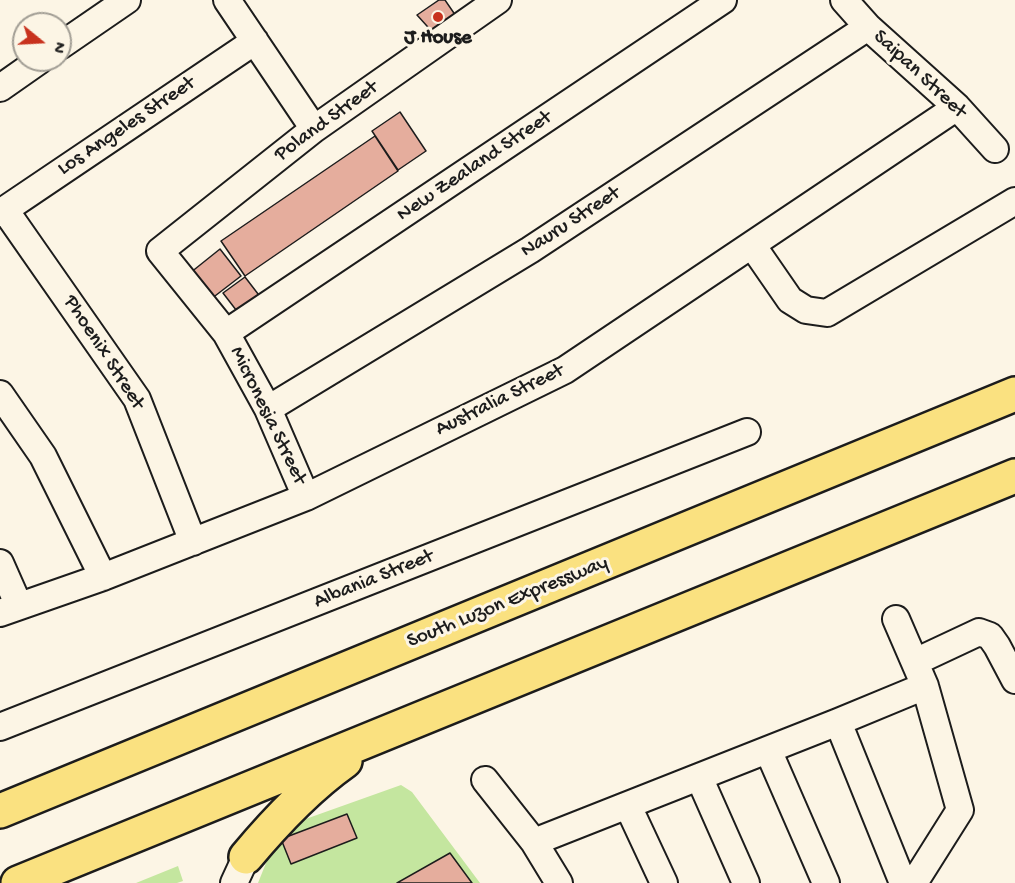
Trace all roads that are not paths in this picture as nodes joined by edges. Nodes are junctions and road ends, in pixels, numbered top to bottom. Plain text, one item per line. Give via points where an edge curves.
1 (127, 0) edge
2 (226, 0) edge
3 (498, 0) edge
4 (723, 0) edge
5 (844, 0) edge
6 (868, 27) junction
7 (72, 38) edge
8 (255, 41) junction
9 (23, 72) edge
10 (0, 88) edge
11 (957, 107) junction
12 (314, 129) junction
13 (995, 149) dead end
14 (1015, 201) edge
15 (2, 212) edge
16 (752, 245) junction
17 (160, 251) joint
18 (226, 333) junction
19 (0, 394) edge
20 (1015, 394) edge
21 (268, 409) junction
22 (747, 432) dead end
23 (1015, 476) edge
24 (306, 497) junction
25 (193, 542) junction
26 (0, 563) edge
27 (103, 577) junction
28 (10, 610) edge
29 (896, 619) dead end
30 (915, 662) junction
31 (1015, 680) edge
32 (925, 686) junction
33 (838, 722) junction
34 (0, 727) edge
35 (384, 734) junction
36 (768, 750) junction
37 (699, 777) junction
38 (485, 780) dead end
39 (628, 806) junction
40 (0, 811) edge
41 (534, 842) junction
42 (240, 870) edge
43 (18, 883) edge
44 (559, 883) edge
45 (664, 883) edge
46 (746, 883) edge
47 (826, 883) edge
48 (903, 883) edge
49 (914, 883) edge

1 - 7 street
2 - 8 street
3 - 12 street, Poland Street
4 - 18 street, New Zealand Street
5 - 6 street, Saipan Street
6 - 11 street, Saipan Street
6 - 21 street, Nauru Street via 530,250
8 - 12 street
8 - 15 street, Los Angeles Street
9 - 10 street
11 - 13 street, Saipan Street
11 - 16 street, Australia Street
12 - 17 street, Poland Street
14 - 16 street via 827,313 806,310 790,300
15 - 25 street, Phoenix Street via 137,399
16 - 24 street, Australia Street via 565,370
17 - 18 street, Micronesia Street
18 - 21 street, Micronesia Street
19 - 27 street via 43,456
20 - 40 highway, South Luzon Expressway
21 - 24 street, Micronesia Street
22 - 34 street, Albania Street
23 - 35 highway
24 - 25 street, Australia Street
25 - 27 street, Australia Street
26 - 28 street
27 - 28 street, Australia Street
29 - 30 street
30 - 31 street via 979,632 990,636
30 - 32 street
32 - 33 street
32 - 49 street via 960,810
33 - 36 street
33 - 48 street
35 - 42 highway via 322,778 275,822
35 - 43 highway
36 - 37 street
36 - 47 street
37 - 39 street
37 - 46 street
38 - 41 street
39 - 41 street
39 - 45 street
41 - 44 street

